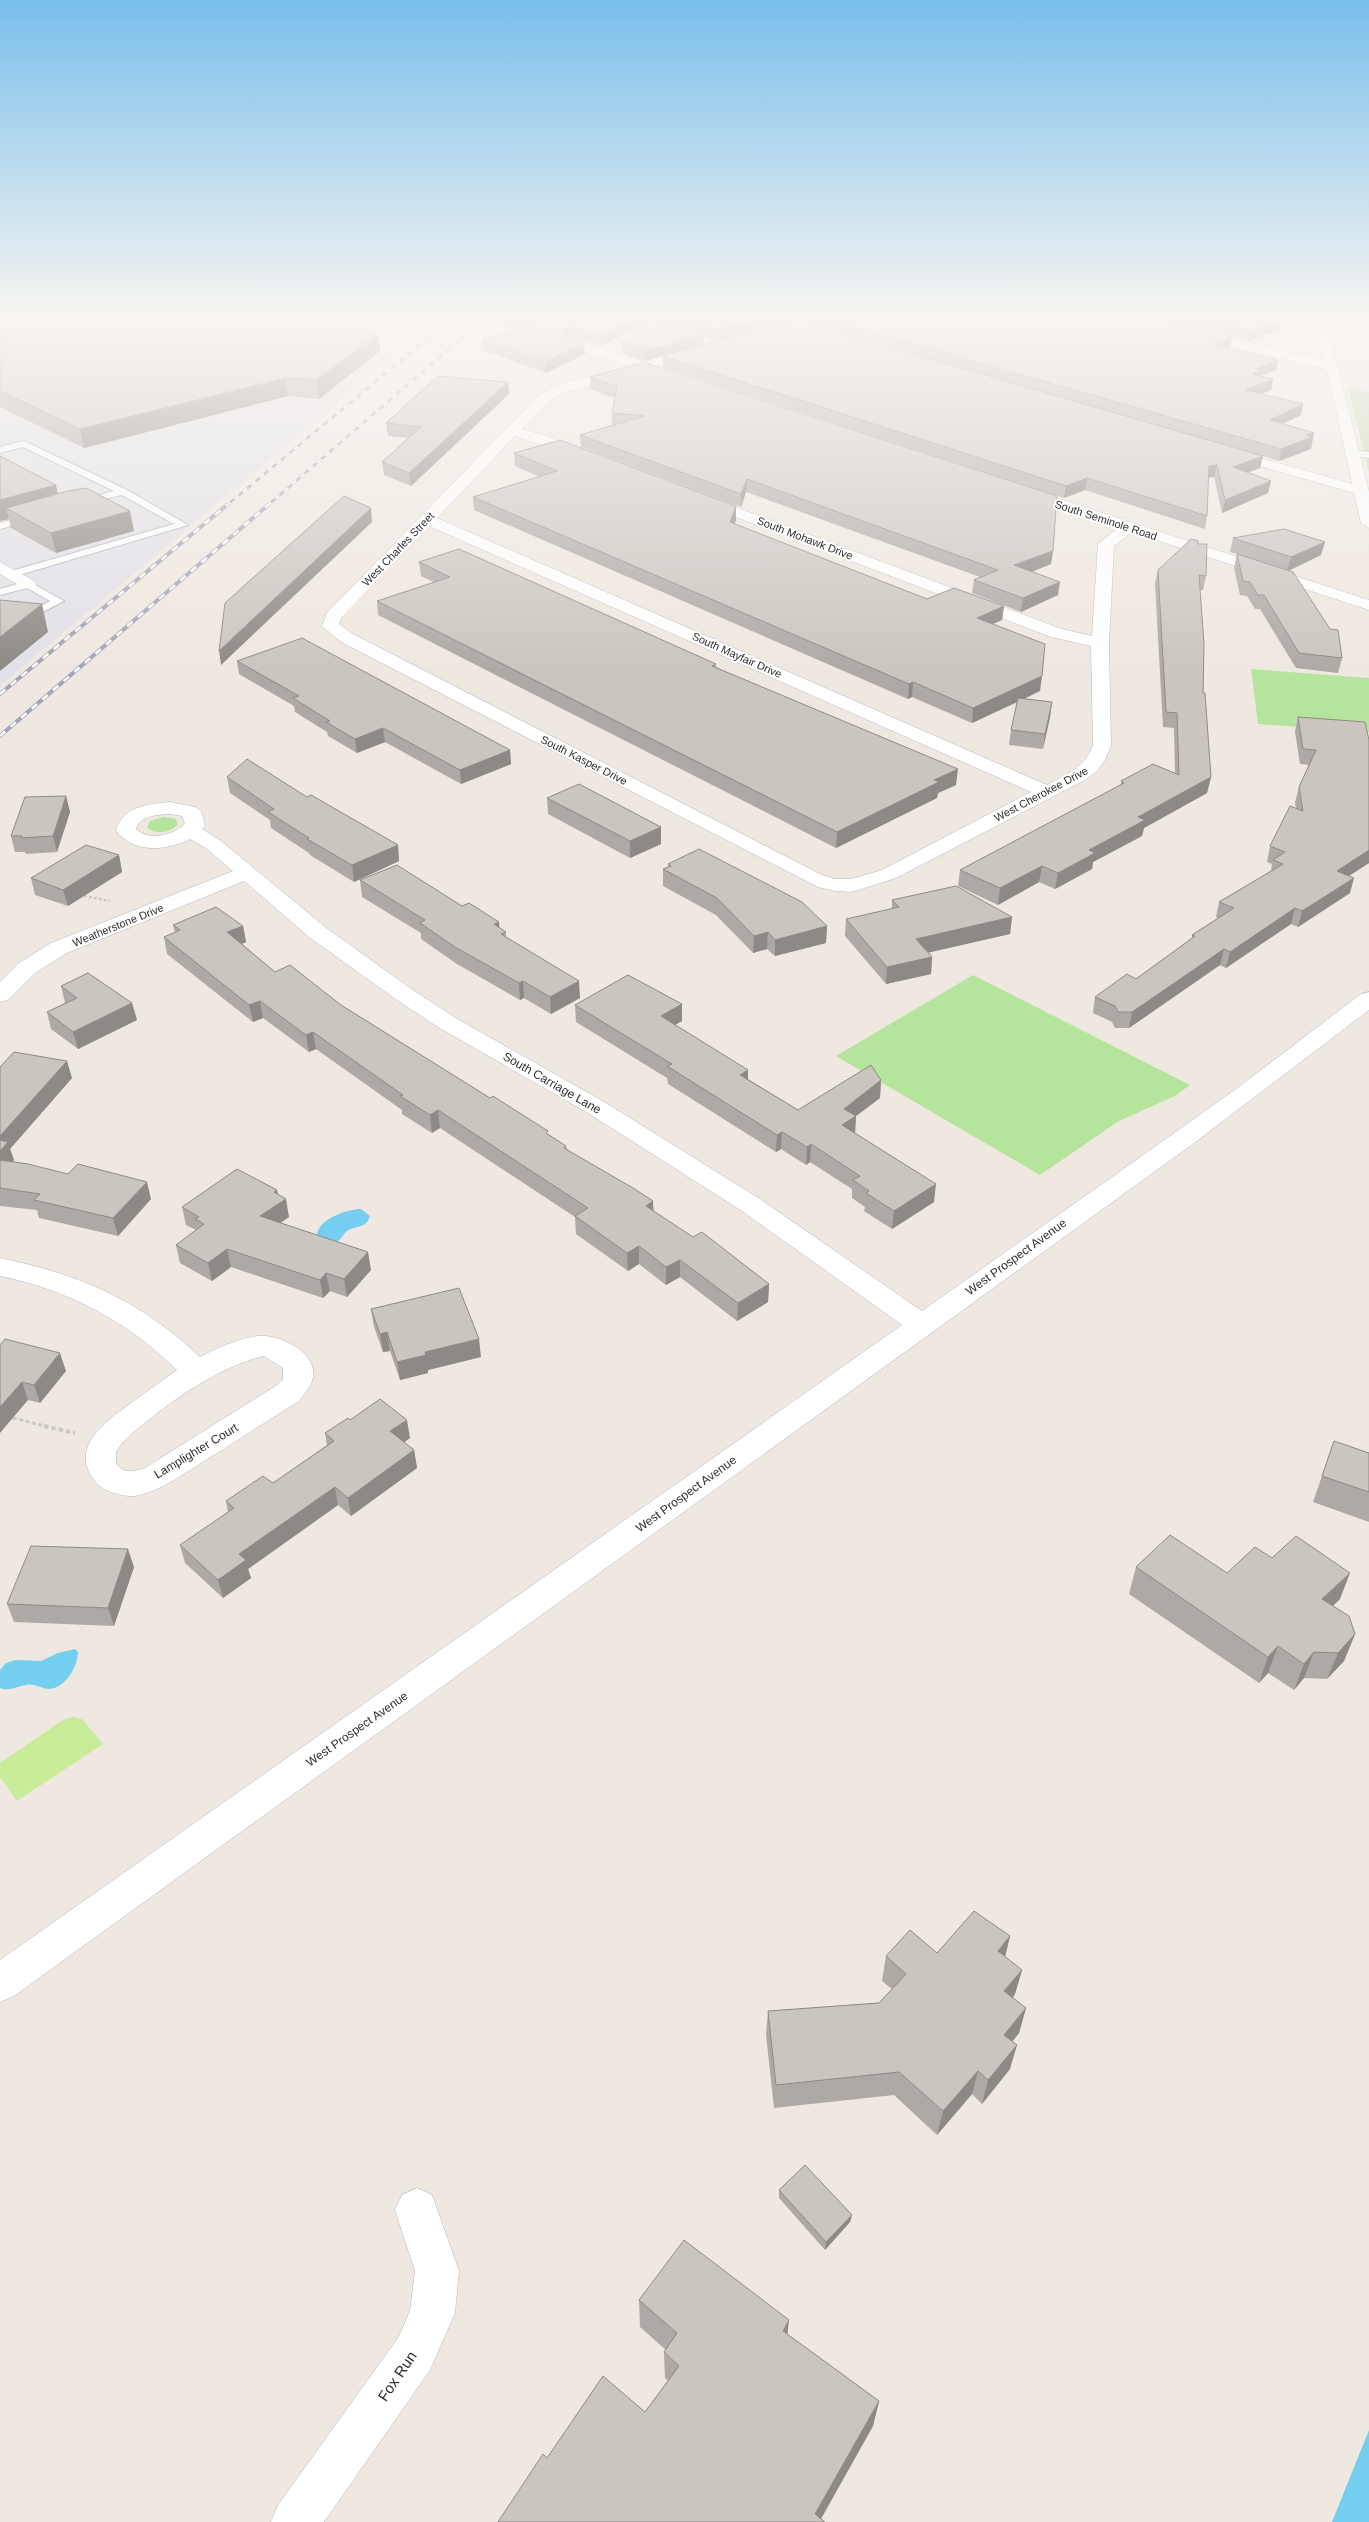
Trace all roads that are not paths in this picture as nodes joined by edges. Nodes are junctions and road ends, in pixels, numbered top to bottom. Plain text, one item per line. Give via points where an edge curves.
1 (506, 436) edge
2 (530, 436) edge
3 (1347, 436) edge
4 (1210, 448) edge
5 (0, 450) edge
6 (1351, 453) junction
7 (1369, 455) edge
8 (604, 462) edge
9 (1006, 486) edge
10 (123, 492) junction
11 (1361, 492) junction
12 (687, 494) edge
13 (66, 508) edge
14 (47, 513) edge
15 (426, 519) junction
16 (1369, 523) edge
17 (0, 526) edge
18 (1129, 528) junction
19 (6, 570) edge
20 (28, 584) junction
21 (0, 592) edge
22 (1369, 605) edge
23 (15, 624) edge
24 (330, 626) joint
25 (1100, 643) junction
26 (1047, 792) junction
27 (191, 831) dead end
28 (247, 872) junction
29 (841, 887) joint
30 (0, 995) edge
31 (1369, 999) edge
32 (0, 1267) edge
33 (922, 1325) junction
34 (196, 1371) junction
35 (0, 1983) edge
36 (416, 2210) dead end
37 (294, 2522) edge

1 - 15 street, West Charles Street
2 - 8 street
3 - 6 street
4 - 11 street
5 - 10 lane via 24,444
6 - 7 lane
6 - 11 street
9 - 18 street, South Seminole Road
10 - 13 lane
10 - 19 lane via 183,524
11 - 16 street
12 - 25 street, South Mohawk Drive via 1057,633
14 - 17 lane
15 - 24 street, West Charles Street via 332,616
15 - 26 street, South Mayfair Drive
18 - 22 street, South Seminole Road
18 - 25 street, West Cherokee Drive via 1106,544
19 - 20 street
20 - 21 lane
20 - 23 lane via 58,601
24 - 29 street, South Kasper Drive via 347,638 806,875
25 - 26 street, West Cherokee Drive via 1102,745 1097,761
26 - 29 street, West Cherokee Drive via 889,874 861,885
27 - 28 street, South Carriage Lane
28 - 30 street, Weatherstone Drive via 59,948 27,968
28 - 33 street, South Carriage Lane via 317,932 402,993 446,1022 597,1108 751,1205
31 - 33 street, West Prospect Avenue via 1316,1041
32 - 34 street via 85,1290 161,1336
33 - 35 street, West Prospect Avenue
34 - 34 street, Lamplighter Court via 128,1421 104,1443 99,1463 111,1480 139,1483 156,1476 267,1408 288,1393 298,1380 295,1361 278,1349 265,1346 233,1354
36 - 37 street, Fox Run via 437,2271 432,2313 414,2354

